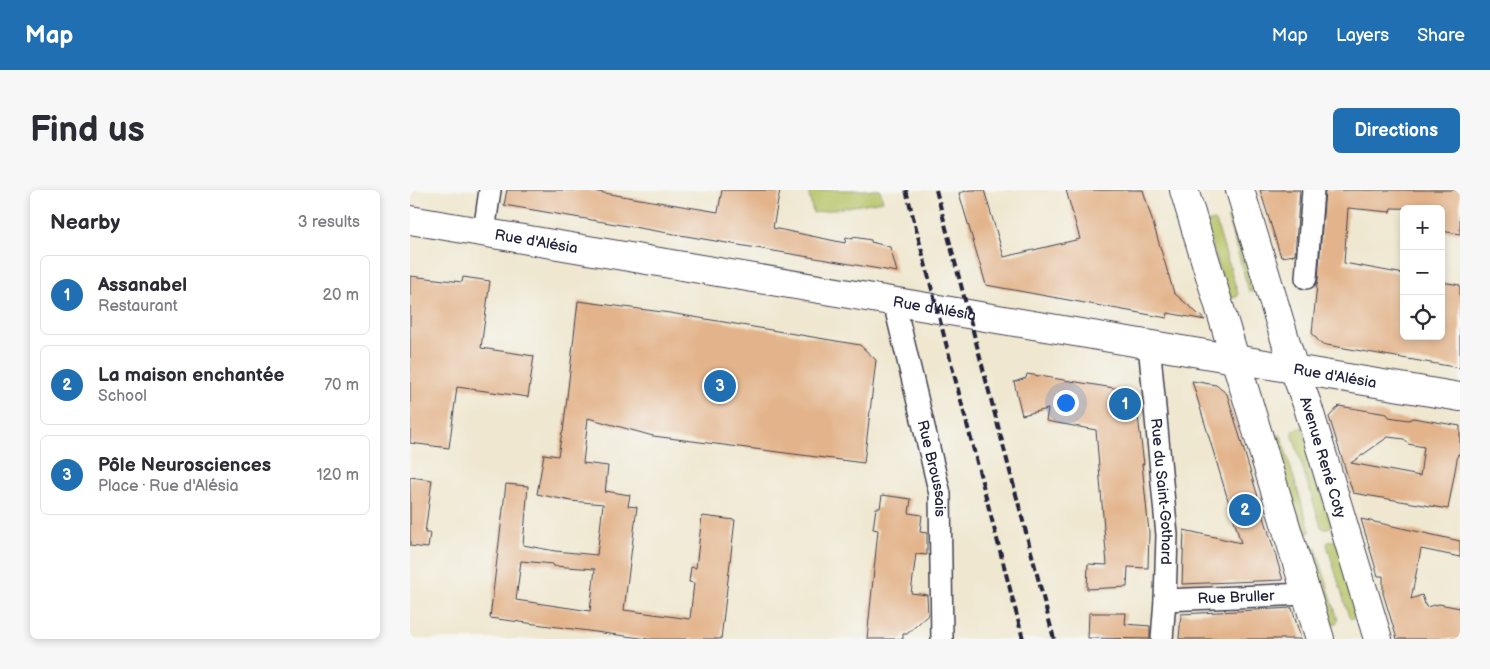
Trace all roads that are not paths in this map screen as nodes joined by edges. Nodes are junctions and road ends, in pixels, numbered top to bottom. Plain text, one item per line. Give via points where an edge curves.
1 (490, 190) edge
2 (1184, 190) edge
3 (1240, 190) edge
4 (1313, 190) edge
5 (410, 220) edge
6 (484, 232) junction
7 (1306, 278) dead end
8 (894, 302) junction
9 (1149, 344) junction
10 (1234, 358) junction
11 (1294, 369) junction
12 (1460, 397) edge
13 (1307, 594) junction
14 (1166, 600) junction
15 (942, 639) edge
16 (1162, 639) edge
17 (1320, 639) edge
18 (1378, 639) edge

1 - 6 street
2 - 10 main road
3 - 11 main road, Avenue René Coty
4 - 7 street
5 - 6 main road, Rue d'Alésia
6 - 8 main road, Rue d'Alésia
8 - 9 main road, Rue d'Alésia
8 - 15 street, Rue Broussais via 940,494
9 - 10 main road, Rue d'Alésia
9 - 14 street, Rue du Saint-Gothard via 1167,535
10 - 11 main road, Rue d'Alésia
10 - 13 main road
11 - 12 main road, Rue d'Alésia
11 - 18 main road, Avenue René Coty
13 - 14 street, Rue Bruller
13 - 17 main road
14 - 16 street, Rue du Saint-Gothard

